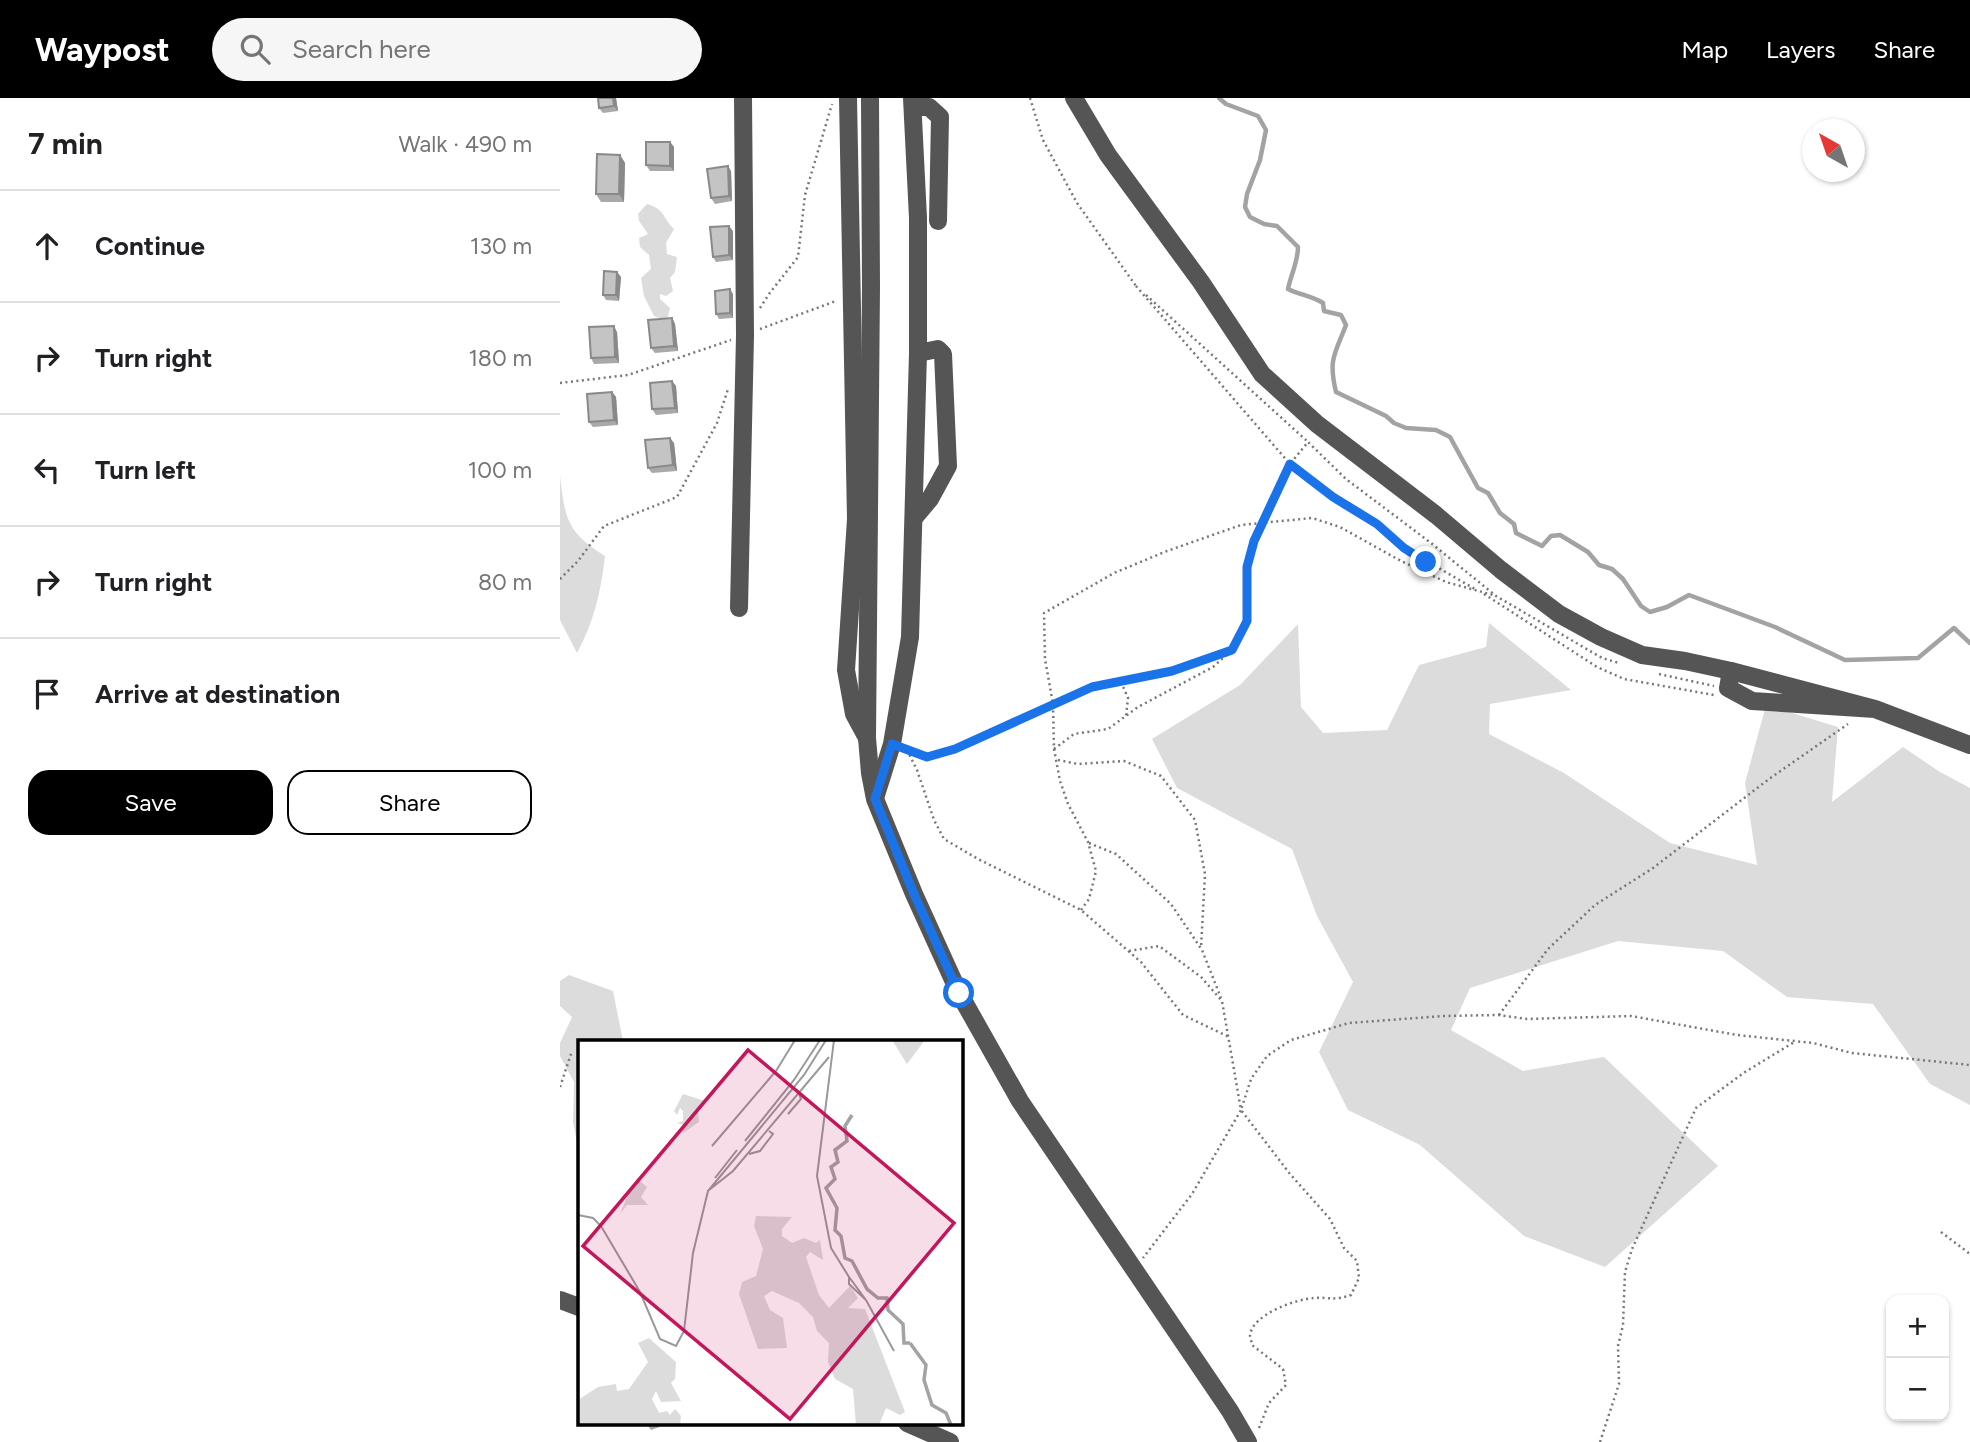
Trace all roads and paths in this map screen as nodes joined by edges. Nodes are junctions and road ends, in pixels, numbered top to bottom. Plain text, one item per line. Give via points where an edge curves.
1 (743, 98) edge
2 (835, 98) edge
3 (848, 98) edge
4 (870, 98) edge
5 (1030, 98) edge
6 (1074, 98) edge
7 (913, 102) edge
8 (938, 221) dead end
9 (1136, 286) junction
10 (851, 295) junction
11 (745, 335) junction
12 (918, 353) junction
13 (560, 383) edge
14 (729, 385) dead end
15 (1308, 442) junction
16 (1290, 464) junction
17 (914, 518) junction
18 (1263, 521) junction
19 (560, 579) edge
20 (1480, 591) junction
21 (1496, 596) junction
22 (739, 608) dead end
23 (1232, 650) junction
24 (1624, 664) dead end
25 (1657, 674) dead end
26 (1121, 682) junction
27 (1725, 685) junction
28 (1053, 704) junction
29 (1875, 709) junction
30 (1126, 716) junction
31 (867, 738) junction
32 (1970, 745) edge
33 (899, 747) junction
34 (1054, 749) junction
35 (1056, 760) junction
36 (875, 799) junction
37 (1088, 842) junction
38 (1081, 910) junction
39 (1201, 948) junction
40 (1128, 951) junction
41 (1222, 1001) junction
42 (1499, 1015) junction
43 (1229, 1037) junction
44 (1796, 1041) junction
45 (572, 1051) dead end
46 (1970, 1065) edge
47 (560, 1087) edge
48 (1241, 1110) junction
49 (1941, 1232) dead end
50 (1970, 1254) edge
51 (1135, 1269) junction
52 (560, 1300) edge
53 (578, 1307) edge
54 (909, 1424) edge
55 (1253, 1437) edge
56 (950, 1442) edge
57 (1600, 1442) edge

1 - 11 street
2 - 11 path via 805,195 798,257
3 - 10 street
4 - 31 street
5 - 9 path via 1043,139 1077,203
6 - 27 street via 1108,155 1262,374 1317,424 1559,614 1643,655 1685,661
7 - 8 street via 940,117
7 - 12 street
9 - 15 path
9 - 16 path
10 - 11 path
10 - 31 street via 856,519 846,670 854,715
11 - 13 path via 628,375
11 - 22 street
12 - 17 street
12 - 17 street via 938,349 943,354 948,466
14 - 19 path via 716,423 677,497 604,526
15 - 16 path
15 - 21 path via 1346,480
16 - 18 path
16 - 20 path via 1404,548
17 - 33 street via 910,637
18 - 20 path via 1312,518 1340,527 1446,582
18 - 23 path via 1247,567 1247,621
18 - 28 path via 1229,529 1114,573 1044,614
20 - 21 path
20 - 27 path via 1597,667 1624,679
21 - 24 path via 1602,658
23 - 26 path via 1172,671
23 - 30 path via 1213,667
25 - 27 path
26 - 28 path via 1092,687
26 - 30 path via 1128,698
27 - 29 street
28 - 33 path via 927,757
28 - 34 path
29 - 32 street
29 - 42 path via 1847,724 1653,868 1595,905 1548,949
30 - 34 path via 1108,729 1074,734
31 - 36 street
33 - 36 street
33 - 38 path via 917,770 944,839
34 - 35 path
35 - 37 path via 1068,804
35 - 39 path via 1078,764 1124,761 1161,776 1195,820 1205,874
36 - 51 street via 959,993 1020,1101
37 - 38 path via 1096,871 1089,899
37 - 39 path via 1116,854 1162,895
38 - 40 path
39 - 41 path
40 - 41 path via 1159,946 1201,977
40 - 43 path via 1183,1015
41 - 43 path
42 - 44 path via 1631,1016
42 - 48 path via 1349,1023 1291,1040 1267,1056 1251,1079
43 - 48 path
44 - 46 path via 1852,1053
44 - 57 path via 1696,1108 1625,1272 1619,1384
45 - 47 path
48 - 51 path via 1192,1195
48 - 55 path via 1329,1219 1344,1248 1357,1261 1359,1278 1351,1294 1337,1300 1313,1298 1280,1307 1258,1320 1250,1335 1252,1345 1283,1369 1286,1385 1269,1403
49 - 50 path
51 - 55 street via 1230,1411
52 - 53 street
54 - 56 street

